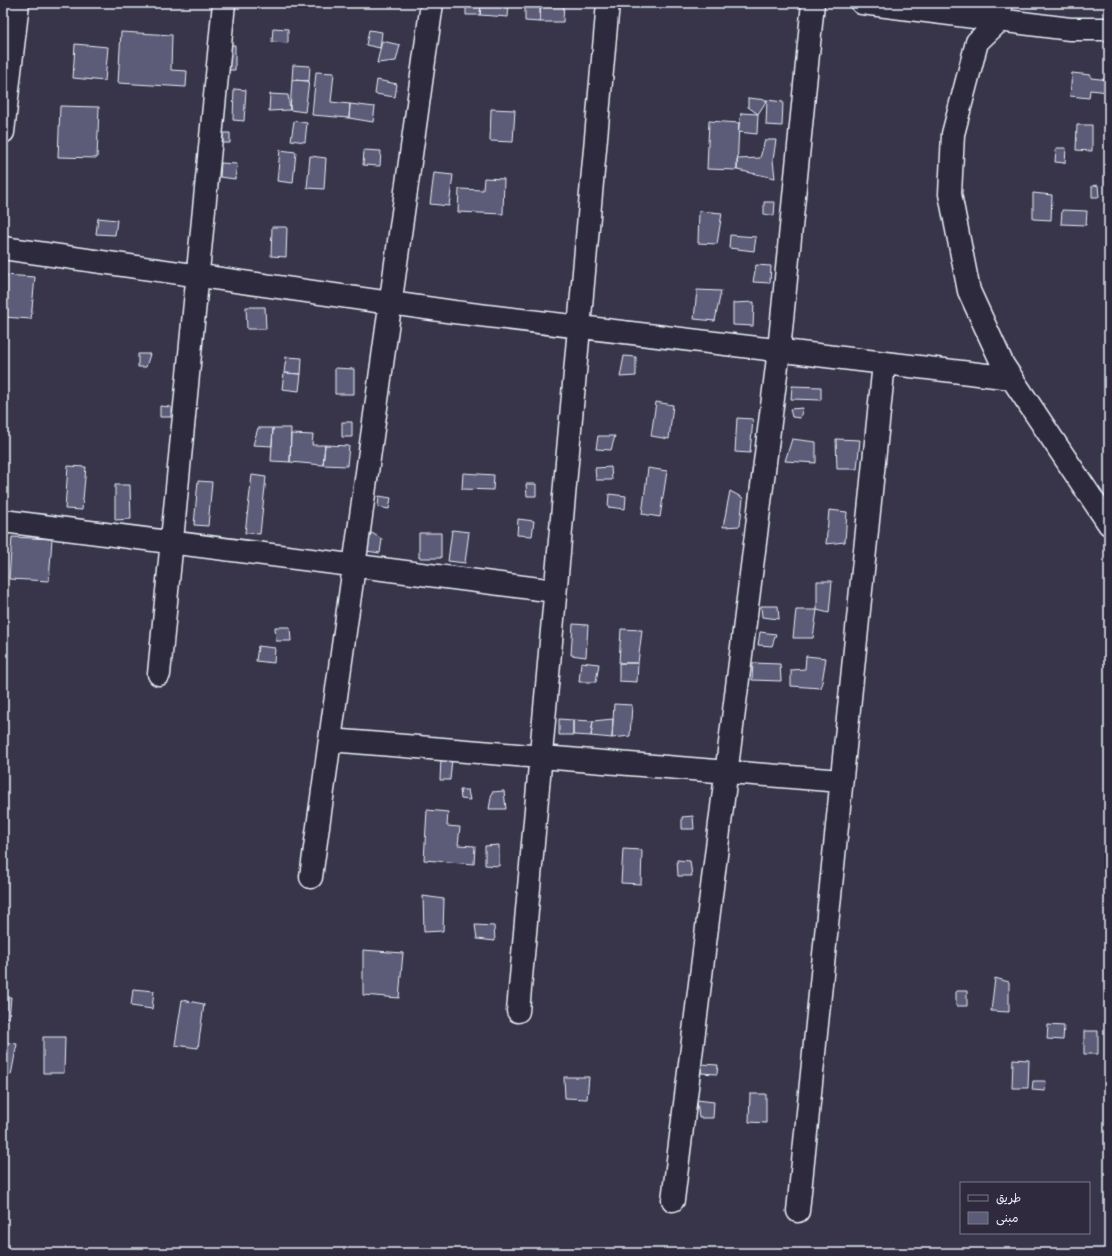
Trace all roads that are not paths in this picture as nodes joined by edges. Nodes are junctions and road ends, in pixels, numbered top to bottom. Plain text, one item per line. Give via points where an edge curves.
1 (18, 3) edge
2 (224, 3) edge
3 (432, 3) edge
4 (608, 3) edge
5 (813, 3) edge
6 (862, 3) edge
7 (1000, 12) edge
8 (1109, 29) edge
9 (3, 132) edge
10 (3, 248) edge
11 (196, 275) junction
12 (391, 303) junction
13 (579, 327) junction
14 (779, 350) junction
15 (884, 363) junction
16 (1012, 378) junction
17 (3, 521) edge
18 (1109, 524) edge
19 (171, 542) junction
20 (354, 566) junction
21 (556, 591) junction
22 (159, 674) dead end
23 (330, 740) junction
24 (540, 757) junction
25 (727, 772) junction
26 (841, 781) junction
27 (311, 877) dead end
28 (518, 1011) dead end
29 (673, 1200) dead end
30 (798, 1211) dead end

1 - 9 street
2 - 11 street
3 - 12 street
4 - 13 street
5 - 14 street
6 - 7 street
7 - 8 street via 1070,29
7 - 16 street via 977,42 952,134 950,194 969,291 1003,365
10 - 11 street
11 - 12 street
11 - 19 street
12 - 13 street
12 - 20 street
13 - 14 street
13 - 21 street
14 - 15 street
14 - 25 street
15 - 16 street
15 - 26 street
16 - 18 street
17 - 19 street
19 - 20 street
19 - 22 street
20 - 21 street
20 - 23 street
21 - 24 street
23 - 24 street
23 - 27 street
24 - 25 street
24 - 28 street
25 - 26 street
25 - 29 street
26 - 30 street

